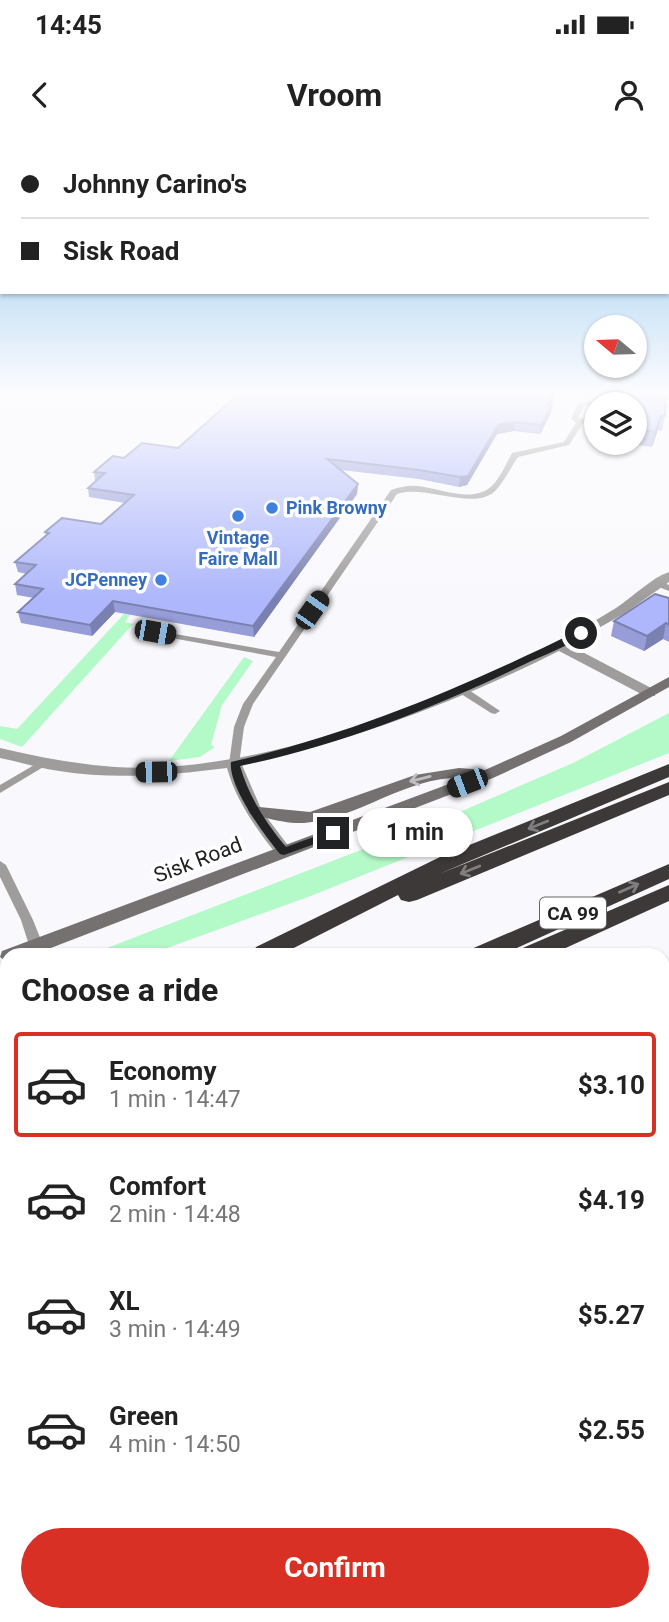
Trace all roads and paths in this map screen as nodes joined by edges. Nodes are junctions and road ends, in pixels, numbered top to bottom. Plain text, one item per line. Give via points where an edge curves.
1 (510, 461) edge
2 (666, 583) edge
3 (155, 632) dead end
4 (560, 646) junction
5 (281, 655) junction
6 (669, 681) edge
7 (462, 690) junction
8 (650, 693) junction
9 (495, 711) dead end
10 (0, 753) edge
11 (41, 764) junction
12 (234, 764) junction
13 (669, 770) edge
14 (487, 775) junction
15 (669, 788) edge
16 (0, 790) edge
17 (256, 810) junction
18 (284, 852) junction
19 (0, 865) edge
20 (669, 871) edge
21 (669, 892) edge
22 (36, 945) junction
23 (28, 948) edge
24 (273, 948) edge
25 (276, 948) edge
26 (495, 948) edge
27 (544, 948) edge

1 - 5 lane via 488,494 466,497 396,491
2 - 4 street
3 - 5 lane
4 - 7 street
4 - 8 street
5 - 12 lane via 242,716
6 - 8 main road, Sisk Road
7 - 9 lane
7 - 12 street via 312,745
8 - 14 main road, Sisk Road
10 - 11 street
11 - 12 street via 136,773
11 - 16 lane
12 - 17 street
13 -> 24 highway via 447,862
14 -> 17 main road via 445,772 306,818
14 - 18 main road, Sisk Road
15 -> 25 highway
17 - 18 street via 257,819
18 - 22 main road, Sisk Road
19 - 22 lane
26 -> 20 highway, CA 99
21 - 27 highway
22 - 23 main road, Sisk Road

